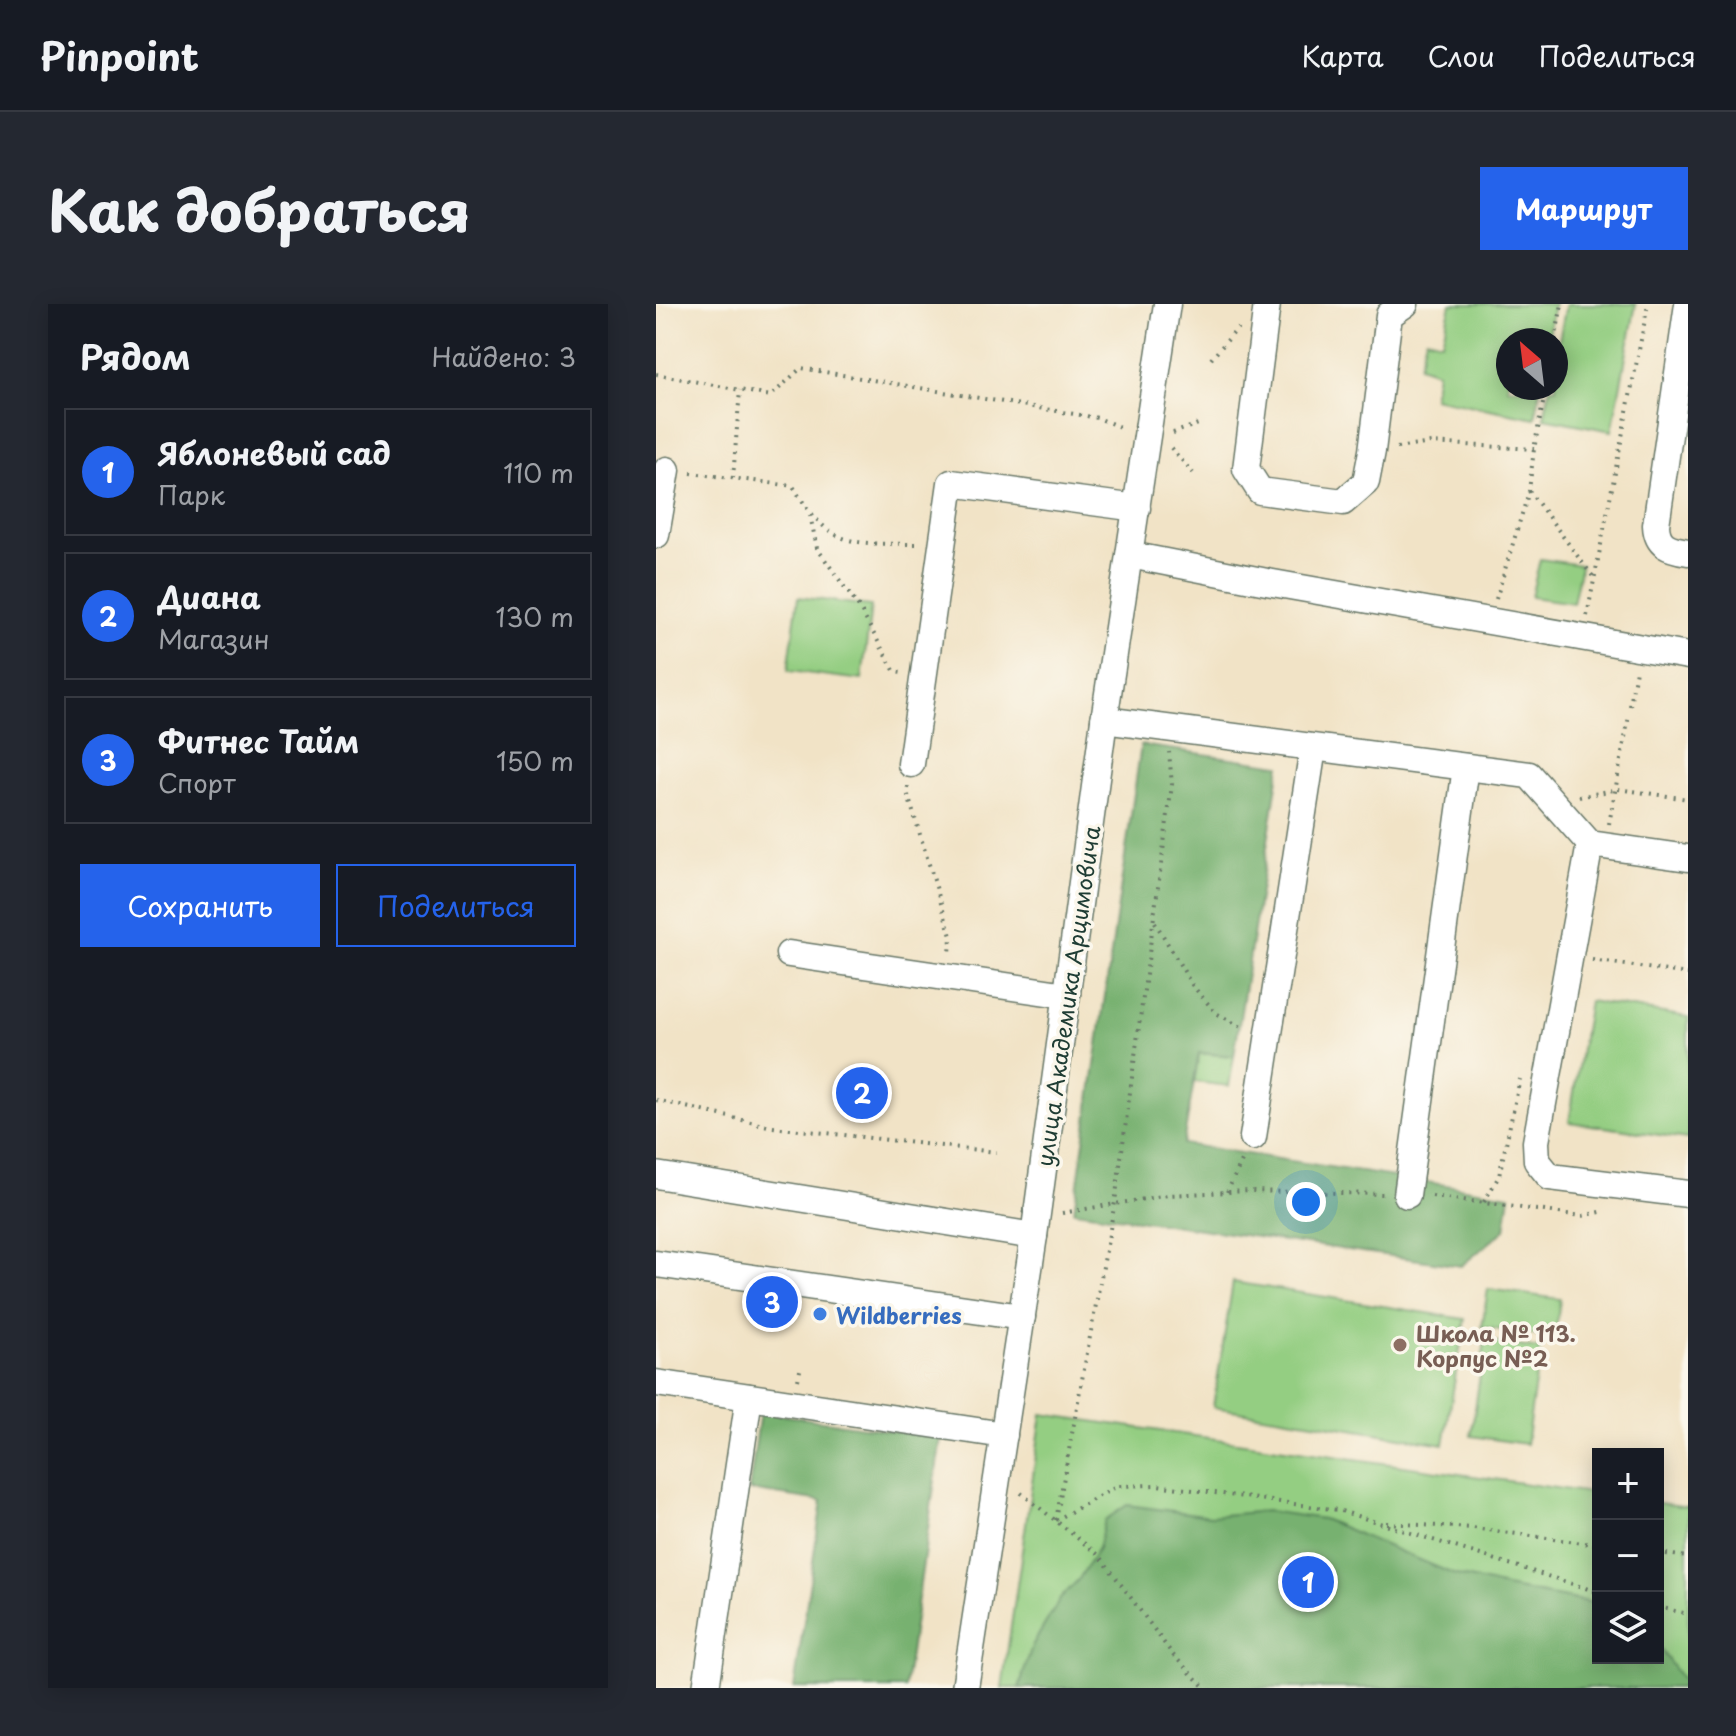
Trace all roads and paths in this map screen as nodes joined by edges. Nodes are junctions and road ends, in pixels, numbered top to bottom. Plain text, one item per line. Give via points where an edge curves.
1 (1167, 304) edge
2 (1267, 304) edge
3 (1405, 304) edge
4 (1562, 304) edge
5 (1688, 304) edge
6 (1650, 305) edge
7 (1239, 326) dead end
8 (1557, 328) edge
9 (1211, 359) dead end
10 (656, 374) edge
11 (1682, 386) edge
12 (740, 390) junction
13 (1544, 400) edge
14 (1201, 423) dead end
15 (1183, 430) dead end
16 (1132, 432) dead end
17 (1534, 449) junction
18 (1372, 451) junction
19 (1179, 459) dead end
20 (667, 470) joint
21 (1193, 473) dead end
22 (733, 478) junction
23 (1529, 491) junction
24 (1137, 508) junction
25 (810, 514) junction
26 (656, 535) edge
27 (943, 544) junction
28 (1688, 552) edge
29 (1130, 555) junction
30 (1594, 578) junction
31 (1489, 621) junction
32 (1582, 638) junction
33 (1639, 648) junction
34 (1688, 656) edge
35 (895, 672) dead end
36 (1630, 706) dead end
37 (1629, 716) dead end
38 (1104, 720) junction
39 (1168, 729) junction
40 (1313, 748) junction
41 (911, 764) joint
42 (1466, 767) junction
43 (1618, 789) junction
44 (1688, 799) edge
45 (1554, 803) junction
46 (1597, 845) junction
47 (1688, 858) edge
48 (1154, 920) junction
49 (789, 954) dead end
50 (1570, 957) junction
51 (1688, 974) edge
52 (949, 978) junction
53 (1067, 995) junction
54 (1274, 1006) junction
55 (656, 1100) edge
56 (1253, 1137) joint
57 (996, 1152) dead end
58 (656, 1175) edge
59 (1647, 1190) junction
60 (1227, 1192) junction
61 (1688, 1194) edge
62 (1407, 1195) junction
63 (1115, 1202) junction
64 (1035, 1226) junction
65 (656, 1264) edge
66 (1022, 1317) junction
67 (656, 1383) edge
68 (749, 1397) junction
69 (1004, 1435) junction
70 (997, 1475) junction
71 (1056, 1520) junction
72 (1376, 1522) junction
73 (1592, 1544) edge
74 (1664, 1554) edge
75 (1688, 1557) edge
76 (1592, 1590) edge
77 (1664, 1608) edge
78 (1688, 1614) edge
79 (706, 1688) edge
80 (965, 1688) edge
81 (1205, 1688) edge

1 - 24 street, улица Академика Арцимовича
2 - 18 street via 1246,469 1260,491 1343,502 1366,482
3 - 18 street via 1389,315
4 - 8 path
5 - 11 street
6 - 30 path
7 - 9 path
10 - 12 path
11 - 28 street via 1656,525 1664,545
12 - 16 path via 771,396 801,368 1098,418
12 - 22 path
13 - 17 path
14 - 15 path
17 - 18 path via 1431,443
17 - 23 path
19 - 21 path
20 - 22 path
20 - 26 street
22 - 25 path via 793,486
23 - 30 path
23 - 31 path
24 - 27 street via 951,483
24 - 29 street, улица Академика Арцимовича
25 - 27 path via 831,534 860,543
25 - 35 path via 817,548
27 - 41 street
29 - 31 street
29 - 38 street, улица Академика Арцимовича
30 - 32 path
31 - 32 street
32 - 33 street
33 - 34 street
33 - 36 path
37 - 43 path
38 - 39 street
38 - 53 street, улица Академика Арцимовича
39 - 40 street
39 - 48 path via 1172,785
40 - 42 street
40 - 54 street
41 - 52 path via 907,792 951,936
42 - 45 street via 1529,775
42 - 62 street
43 - 44 path
43 - 45 path
43 - 46 path
45 - 46 street
46 - 47 street
46 - 50 street
48 - 54 path via 1192,985 1216,1013 1254,1033
48 - 63 path
49 - 52 street
50 - 51 path
50 - 59 street via 1536,1142 1537,1161 1550,1177
52 - 53 street
53 - 64 street, улица Академика Арцимовича
54 - 56 street
55 - 57 path via 772,1127
56 - 60 path
58 - 64 street
59 - 61 street
59 - 62 path via 1616,1207 1582,1216
60 - 62 path
60 - 63 path
63 - 64 path
63 - 71 path
64 - 66 street, улица Академика Арцимовича
65 - 66 street
66 - 69 street, улица Академика Арцимовича
67 - 68 street
68 - 69 street
68 - 79 street
69 - 70 street, улица Академика Арцимовича
70 - 71 path
70 - 80 street, улица Академика Арцимовича
71 - 72 path via 1118,1486 1157,1485 1338,1510
71 - 81 path via 1100,1556 1173,1655
72 - 73 path
72 - 76 path
74 - 75 path
77 - 78 path

